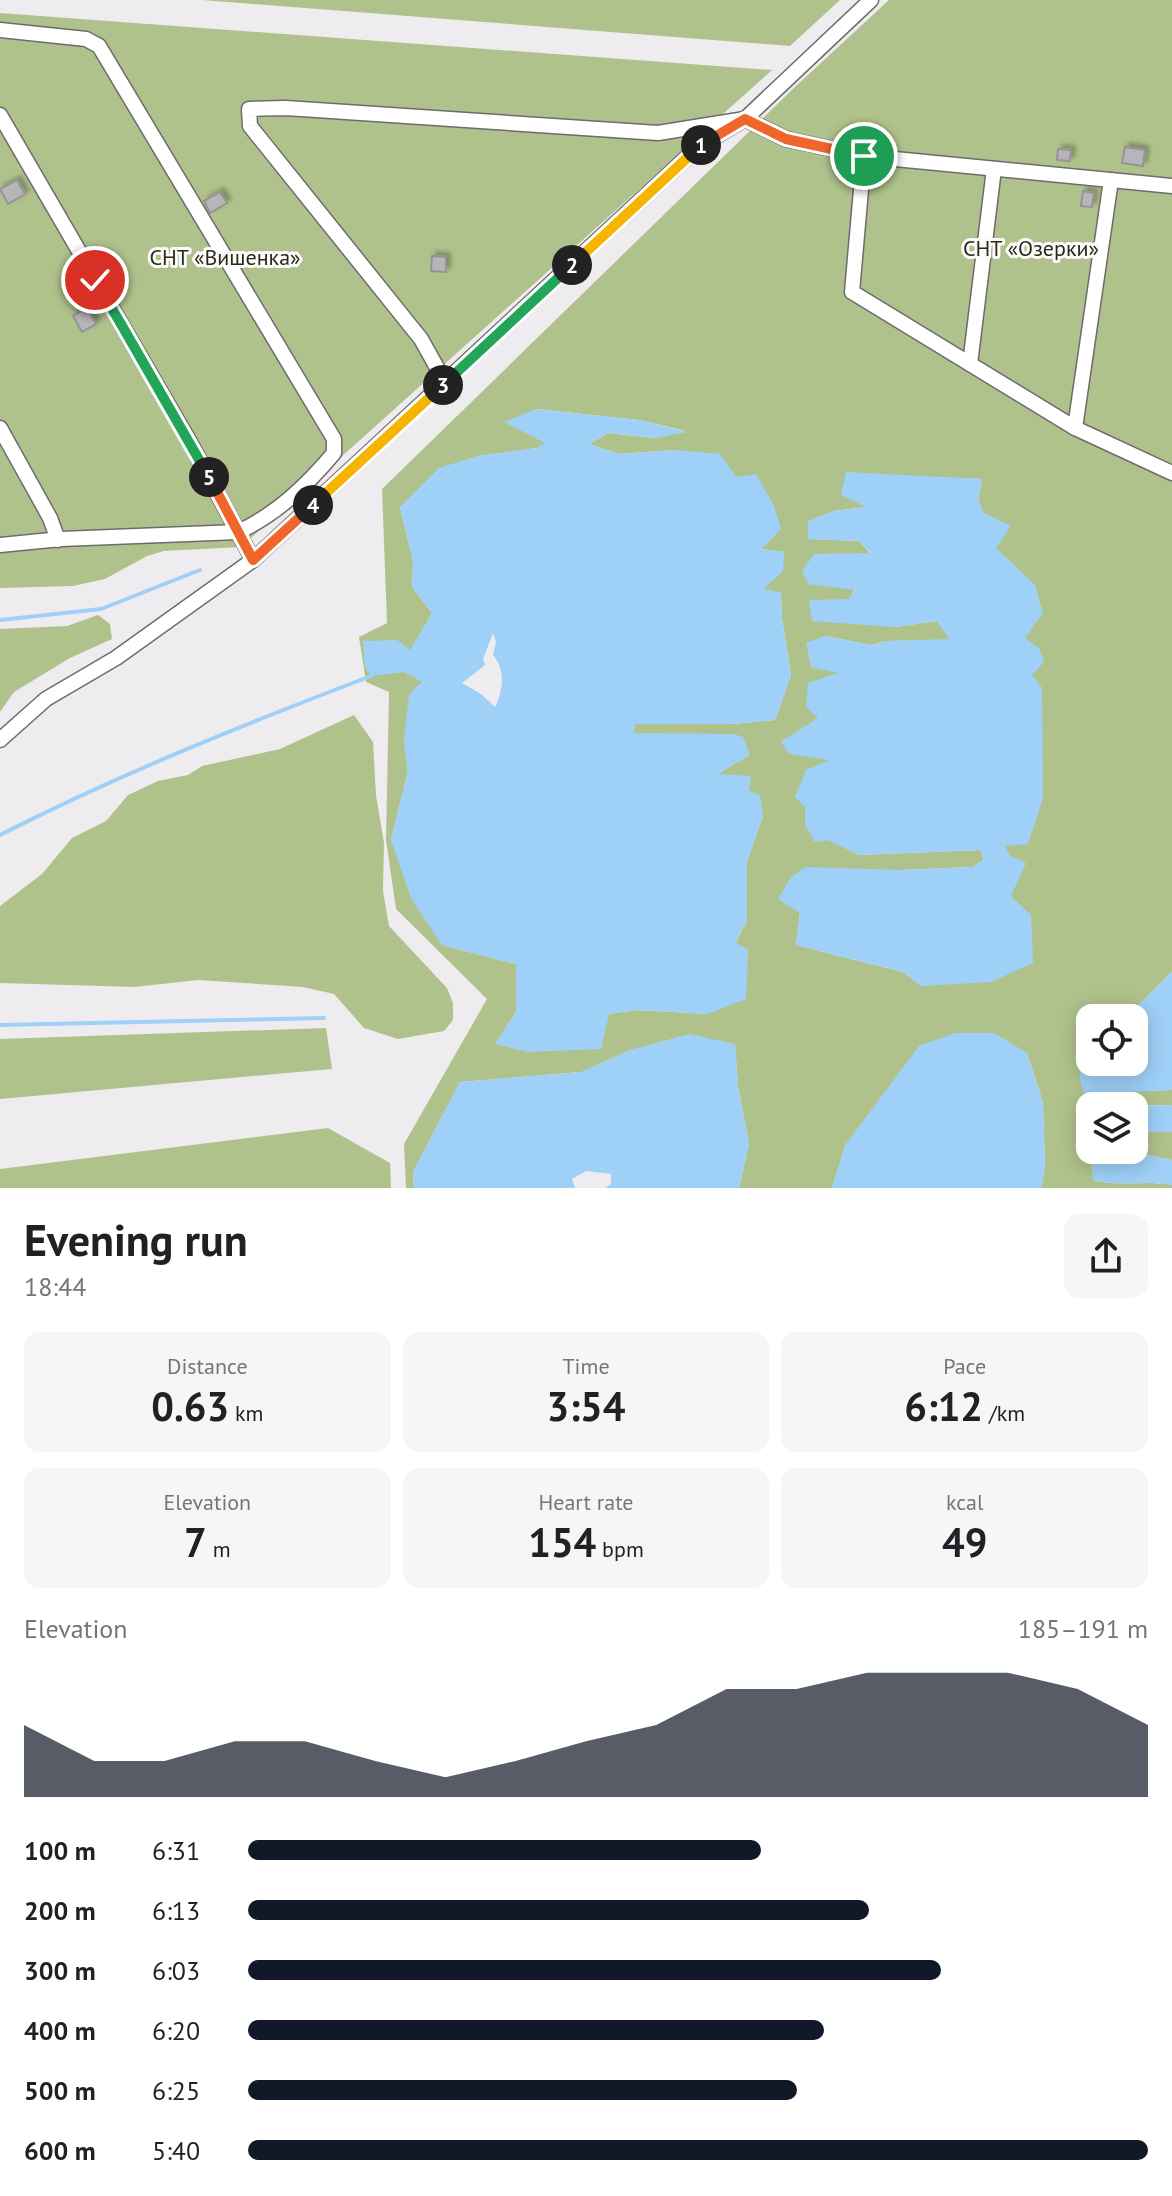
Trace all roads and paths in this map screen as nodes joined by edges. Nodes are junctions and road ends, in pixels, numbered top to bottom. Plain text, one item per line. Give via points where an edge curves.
1 (871, 0) edge
2 (0, 30) edge
3 (0, 115) edge
4 (745, 119) junction
5 (864, 156) junction
6 (994, 169) junction
7 (1111, 180) junction
8 (1172, 186) edge
9 (970, 364) junction
10 (445, 382) junction
11 (0, 428) edge
12 (1075, 428) junction
13 (1172, 473) edge
14 (238, 532) junction
15 (58, 540) junction
16 (0, 545) edge
17 (253, 560) junction
18 (0, 740) edge

1 - 4 street
2 - 14 street via 86,39 99,46 334,439 334,453 305,486
3 - 14 street
4 - 5 street via 786,139
4 - 10 street via 698,147
4 - 10 street via 658,133 249,109 250,126 421,339
5 - 6 street
5 - 9 street via 852,292
6 - 7 street
6 - 9 street
7 - 8 street
7 - 12 street
9 - 12 street
10 - 17 street
11 - 15 street
12 - 13 street
14 - 15 street
14 - 17 street
15 - 16 street
17 - 18 street via 116,658 46,699

